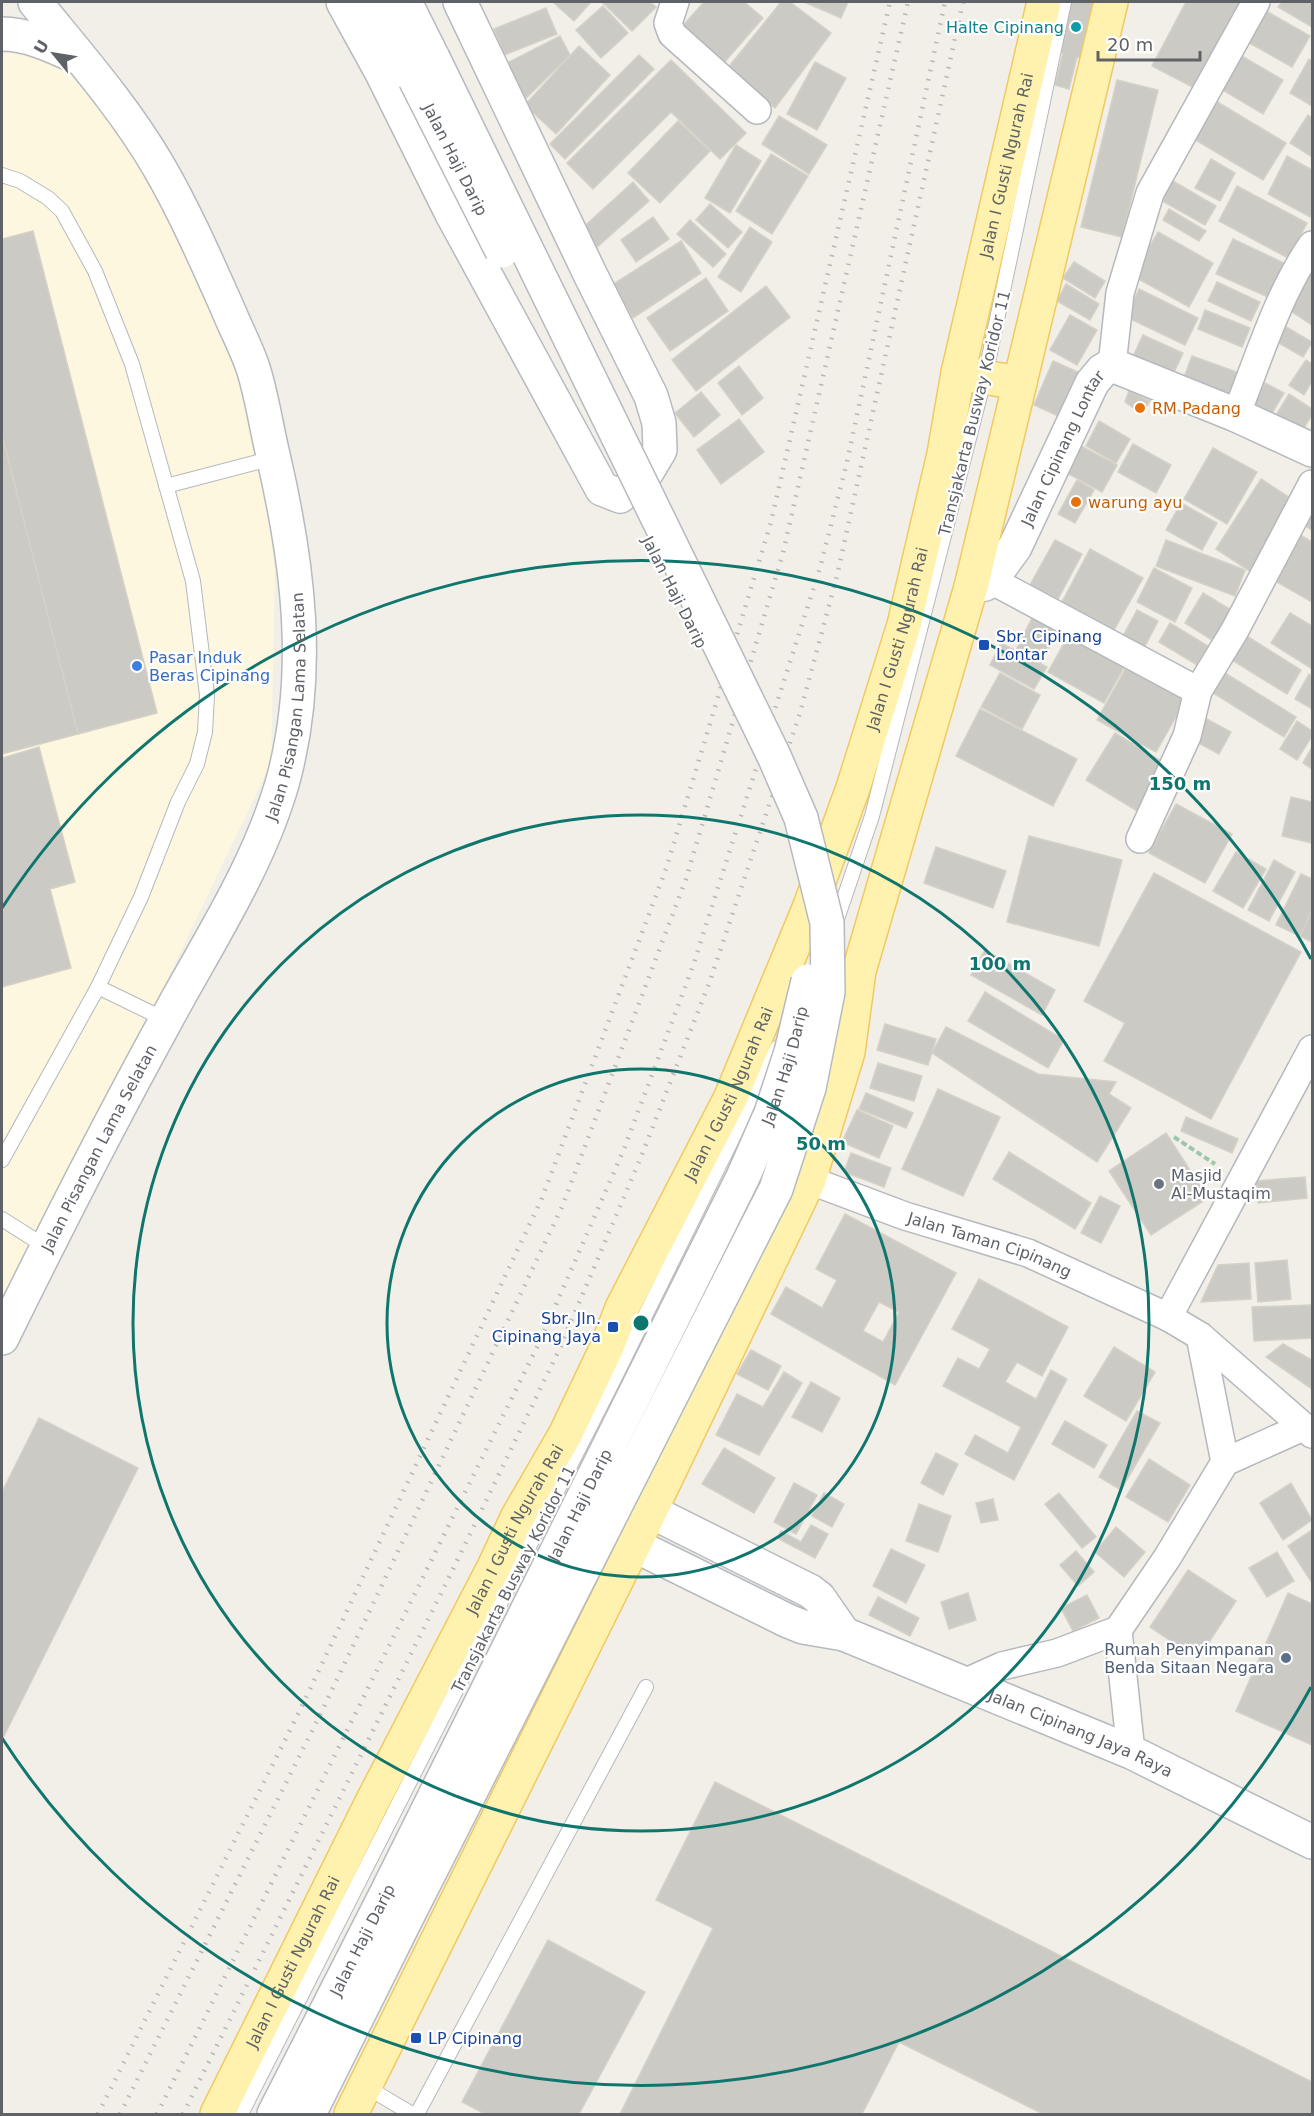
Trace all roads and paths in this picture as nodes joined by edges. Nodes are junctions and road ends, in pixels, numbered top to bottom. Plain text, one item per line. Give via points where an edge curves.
1 (35, 2) edge
2 (343, 2) edge
3 (373, 2) edge
4 (405, 2) edge
5 (460, 2) edge
6 (675, 2) edge
7 (1044, 2) edge
8 (1064, 2) edge
9 (1111, 2) edge
10 (1256, 2) edge
11 (2, 33) edge
12 (82, 58) junction
13 (424, 69) junction
14 (757, 110) dead end
15 (2, 175) edge
16 (1312, 245) edge
17 (1112, 365) junction
18 (971, 374) junction
19 (1020, 383) junction
20 (1236, 415) junction
21 (1312, 450) edge
22 (273, 458) junction
23 (1312, 484) edge
24 (166, 486) junction
25 (981, 584) junction
26 (1198, 691) junction
27 (1140, 839) dead end
28 (98, 987) junction
29 (166, 1020) junction
30 (1312, 1049) edge
31 (1174, 1137) dead end
32 (2, 1160) edge
33 (809, 1180) junction
34 (1241, 1180) junction
35 (2, 1219) edge
36 (46, 1247) junction
37 (1168, 1317) junction
38 (1200, 1336) junction
39 (2, 1338) edge
40 (1308, 1431) edge
41 (1225, 1462) junction
42 (650, 1511) junction
43 (634, 1545) junction
44 (1118, 1630) junction
45 (844, 1634) junction
46 (962, 1684) junction
47 (646, 1687) dead end
48 (1131, 1752) junction
49 (493, 1830) junction
50 (1312, 1842) edge
51 (410, 1907) junction
52 (358, 2100) edge
53 (217, 2115) edge
54 (241, 2115) edge
55 (274, 2115) edge
56 (309, 2115) edge
57 (412, 2115) edge
58 (417, 2115) edge

1 - 12 main road, Jalan Pisangan Lama Selatan
2 - 5 main road via 451,212 602,489 620,496 645,475 660,450 659,423 651,396
3 - 13 main road, Jalan Haji Darip
4 - 13 main road, Jalan Haji Darip
6 - 14 street via 668,23 672,34
7 - 18 main road, Jalan I Gusti Ngurah Rai
8 - 18 lane, Transjakarta Busway Koridor 11
9 - 19 main road
10 - 17 street via 1149,193 1120,293
11 - 12 main road, Jalan Pisangan Lama Selatan via 44,42
12 - 22 main road, Jalan Pisangan Lama Selatan via 159,167 201,248 253,368
13 - 51 main road, Jalan Haji Darip, bridge via 774,756 801,818 827,923 828,992 809,1088 776,1189
15 - 24 lane via 48,198 72,226 95,271 132,364
16 - 20 street via 1296,268 1274,316
17 - 20 main road, Jalan Cipinang Lontar
17 - 25 main road, Jalan Cipinang Lontar via 1092,383 1015,548
18 - 19 main road
18 - 53 main road, Jalan I Gusti Ngurah Rai via 944,454 904,625 856,777 810,906 732,1097 622,1308 565,1434 517,1518
18 - 54 lane, Transjakarta Busway Koridor 11 via 872,816 829,941 609,1389
19 - 25 main road
20 - 21 main road, Jalan Cipinang Lontar
22 - 24 lane
22 - 29 main road, Jalan Pisangan Lama Selatan via 297,580 300,635 292,739 264,836 240,888
23 - 26 street
24 - 28 lane via 193,581 207,695 205,732 197,764
25 - 26 street
25 - 33 main road via 859,971 848,1052
26 - 27 street via 1187,736
28 - 29 lane
28 - 32 lane
29 - 36 main road, Jalan Pisangan Lama Selatan
30 - 34 street
31 - 34 path
33 - 37 street, Jalan Taman Cipinang via 905,1216 1028,1253
33 - 42 main road
34 - 37 street
35 - 36 lane
36 - 39 main road, Jalan Pisangan Lama Selatan
37 - 38 street, Jalan Taman Cipinang
38 - 40 street, Jalan Taman Cipinang
38 - 41 street
40 - 41 street, Jalan Taman Cipinang
41 - 44 street
42 - 43 main road
42 - 45 main road via 810,1591
43 - 45 main road, Jalan Cipinang Jaya Raya via 788,1621
43 - 49 main road
44 - 46 street via 1057,1653 1002,1665
44 - 48 street
45 - 46 main road, Jalan Cipinang Jaya Raya
46 - 48 main road, Jalan Cipinang Jaya Raya
47 - 58 lane
48 - 50 main road, Jalan Cipinang Jaya Raya
49 - 51 lane via 461,1871
49 - 52 main road
51 - 55 main road, Jalan Haji Darip
51 - 56 main road, Jalan Haji Darip
52 - 57 lane

